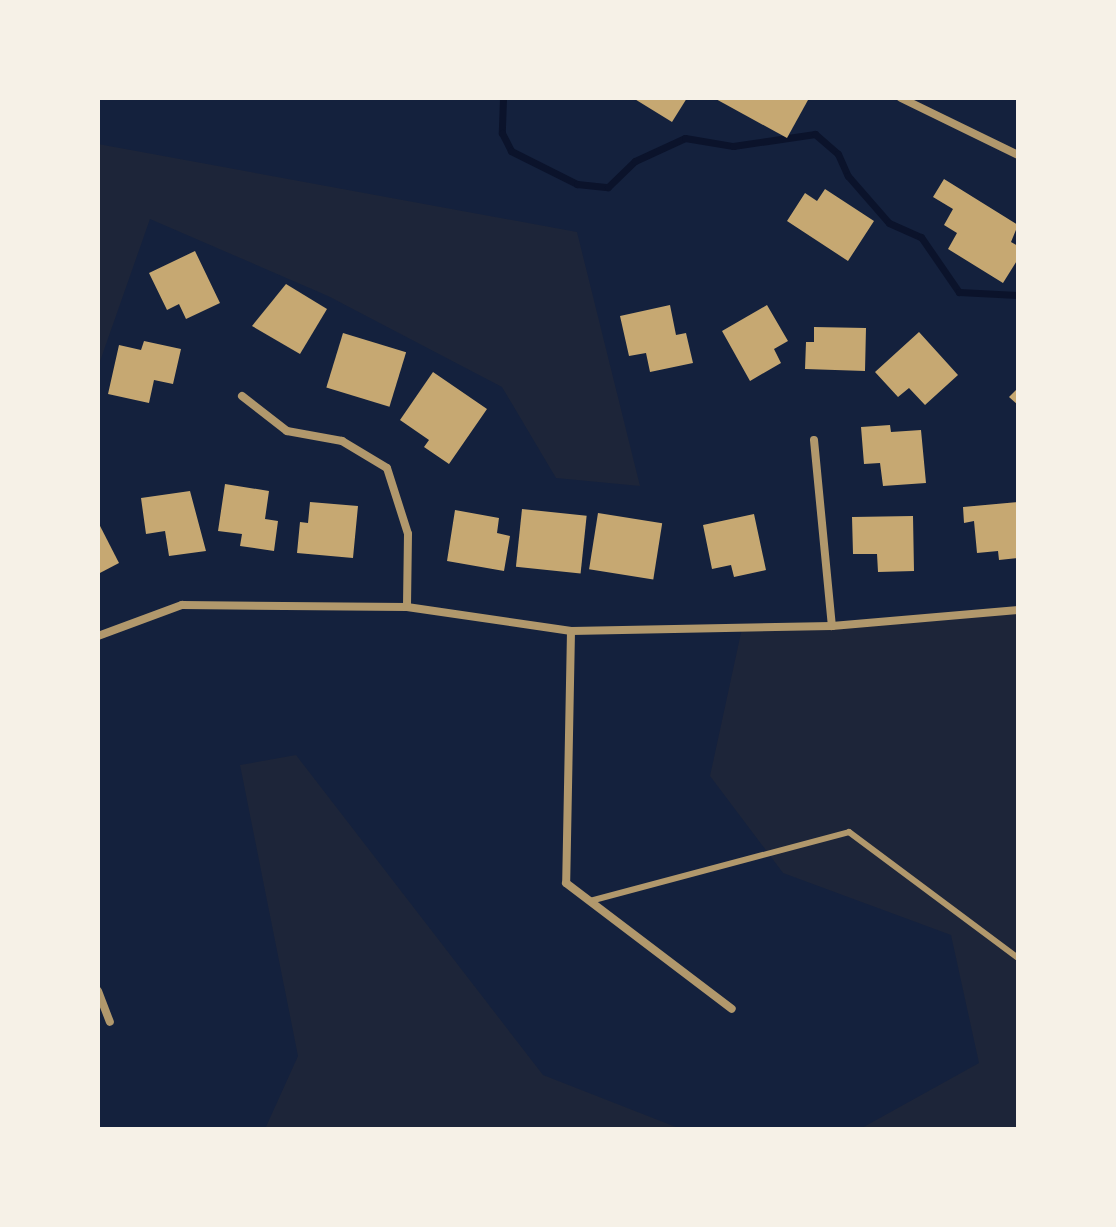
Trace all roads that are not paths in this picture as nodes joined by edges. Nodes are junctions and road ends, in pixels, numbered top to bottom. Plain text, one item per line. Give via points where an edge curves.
1 (901, 98) edge
2 (1018, 155) edge
3 (242, 396) dead end
4 (814, 440) dead end
5 (407, 607) junction
6 (1018, 610) edge
7 (832, 626) junction
8 (571, 631) junction
9 (98, 636) edge
10 (590, 901) junction
11 (1018, 958) edge
12 (98, 991) edge
13 (732, 1009) dead end
14 (110, 1022) dead end

1 - 2 street
3 - 5 street via 287,431 342,441 387,468 408,534
4 - 7 street
5 - 8 street
5 - 9 street via 182,605
6 - 7 street
7 - 8 street
8 - 10 street via 566,883
10 - 11 lane via 849,832
10 - 13 street
12 - 14 street

